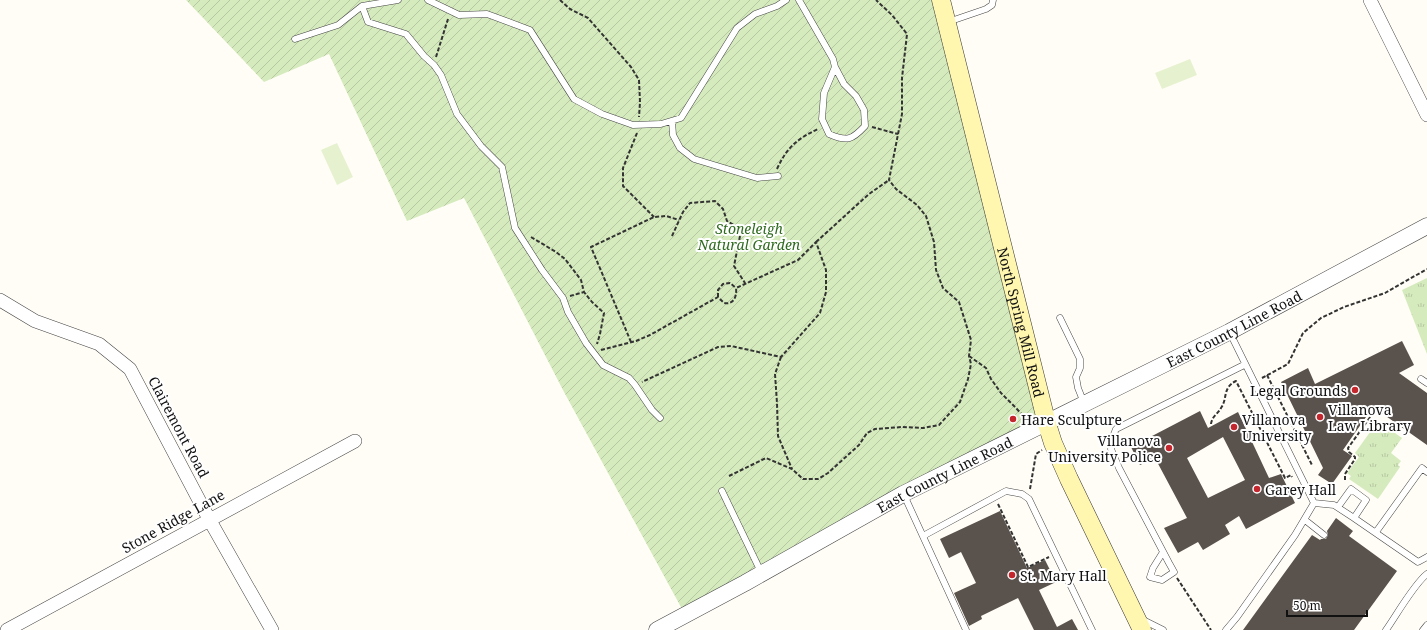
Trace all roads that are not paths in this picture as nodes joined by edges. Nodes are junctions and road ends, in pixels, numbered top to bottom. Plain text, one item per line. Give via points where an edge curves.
1 (398, 0) edge
2 (428, 0) edge
3 (786, 0) edge
4 (799, 0) edge
5 (941, 0) edge
6 (993, 0) edge
7 (1370, 0) edge
8 (362, 6) junction
9 (947, 22) junction
10 (295, 39) dead end
11 (835, 67) junction
12 (1427, 115) edge
13 (672, 120) junction
14 (777, 174) road end
15 (1427, 226) edge
16 (0, 300) edge
17 (1060, 318) dead end
18 (1229, 332) junction
19 (1244, 365) junction
20 (1421, 379) dead end
21 (1427, 383) edge
22 (1085, 404) junction
23 (660, 418) dead end
24 (1041, 427) junction
25 (355, 441) dead end
26 (1427, 472) edge
27 (722, 491) dead end
28 (904, 494) junction
29 (1314, 503) junction
30 (1338, 508) junction
31 (1354, 518) junction
32 (210, 519) junction
33 (1305, 520) junction
34 (1376, 532) junction
35 (1324, 535) dead end
36 (923, 536) junction
37 (1163, 552) junction
38 (1427, 557) edge
39 (762, 573) junction
40 (1427, 574) edge
41 (1138, 623) edge
42 (1427, 625) edge
43 (7, 630) edge
44 (272, 630) edge
45 (657, 630) edge
46 (966, 630) edge
47 (1092, 630) edge
48 (1163, 630) edge
49 (1226, 630) edge
50 (1386, 630) edge
51 (1423, 630) edge

1 - 8 lane
2 - 13 lane via 460,15 487,14 530,30 574,99 602,114 634,125 661,124
3 - 13 lane via 755,14 737,28 682,118
4 - 11 lane via 833,59
5 - 9 main road, North Spring Mill Road
6 - 9 lane via 992,5 986,9
7 - 12 street
8 - 10 lane via 338,24
8 - 23 lane via 368,22 406,34 434,64 457,114 481,146 502,167 515,228 563,298 586,343 603,365 629,378
9 - 24 main road, North Spring Mill Road
11 - 11 lane via 824,94 822,119 829,134 841,139 855,137 865,126 864,110 856,96 844,84
13 - 14 lane via 673,135 680,148 694,159 757,178
15 - 18 street, East County Line Road
16 - 32 street, Clairemont Road via 35,321 99,344 130,369
17 - 22 lane via 1080,359 1076,377
18 - 19 lane
18 - 22 street, East County Line Road
19 - 29 lane
19 - 37 lane via 1116,429 1111,449
20 - 21 lane
22 - 24 street, East County Line Road
24 - 28 street, East County Line Road
24 - 41 main road, North Spring Mill Road via 1053,443
25 - 32 street, Stone Ridge Lane
26 - 34 lane via 1422,468
27 - 39 lane
28 - 36 lane
28 - 39 street, East County Line Road
29 - 30 lane via 1334,505
29 - 33 lane
30 - 31 lane
30 - 31 lane via 1351,490 1366,500
31 - 34 lane
32 - 43 street, Stone Ridge Lane
32 - 44 street, Clairemont Road
33 - 35 lane
33 - 49 lane
34 - 38 lane via 1418,562
36 - 46 lane
36 - 47 lane via 1006,491 1022,494 1029,499
37 - 37 lane via 1153,568 1150,577 1162,580 1174,572
39 - 45 street, East County Line Road
40 - 50 lane
41 - 48 lane
42 - 51 lane

